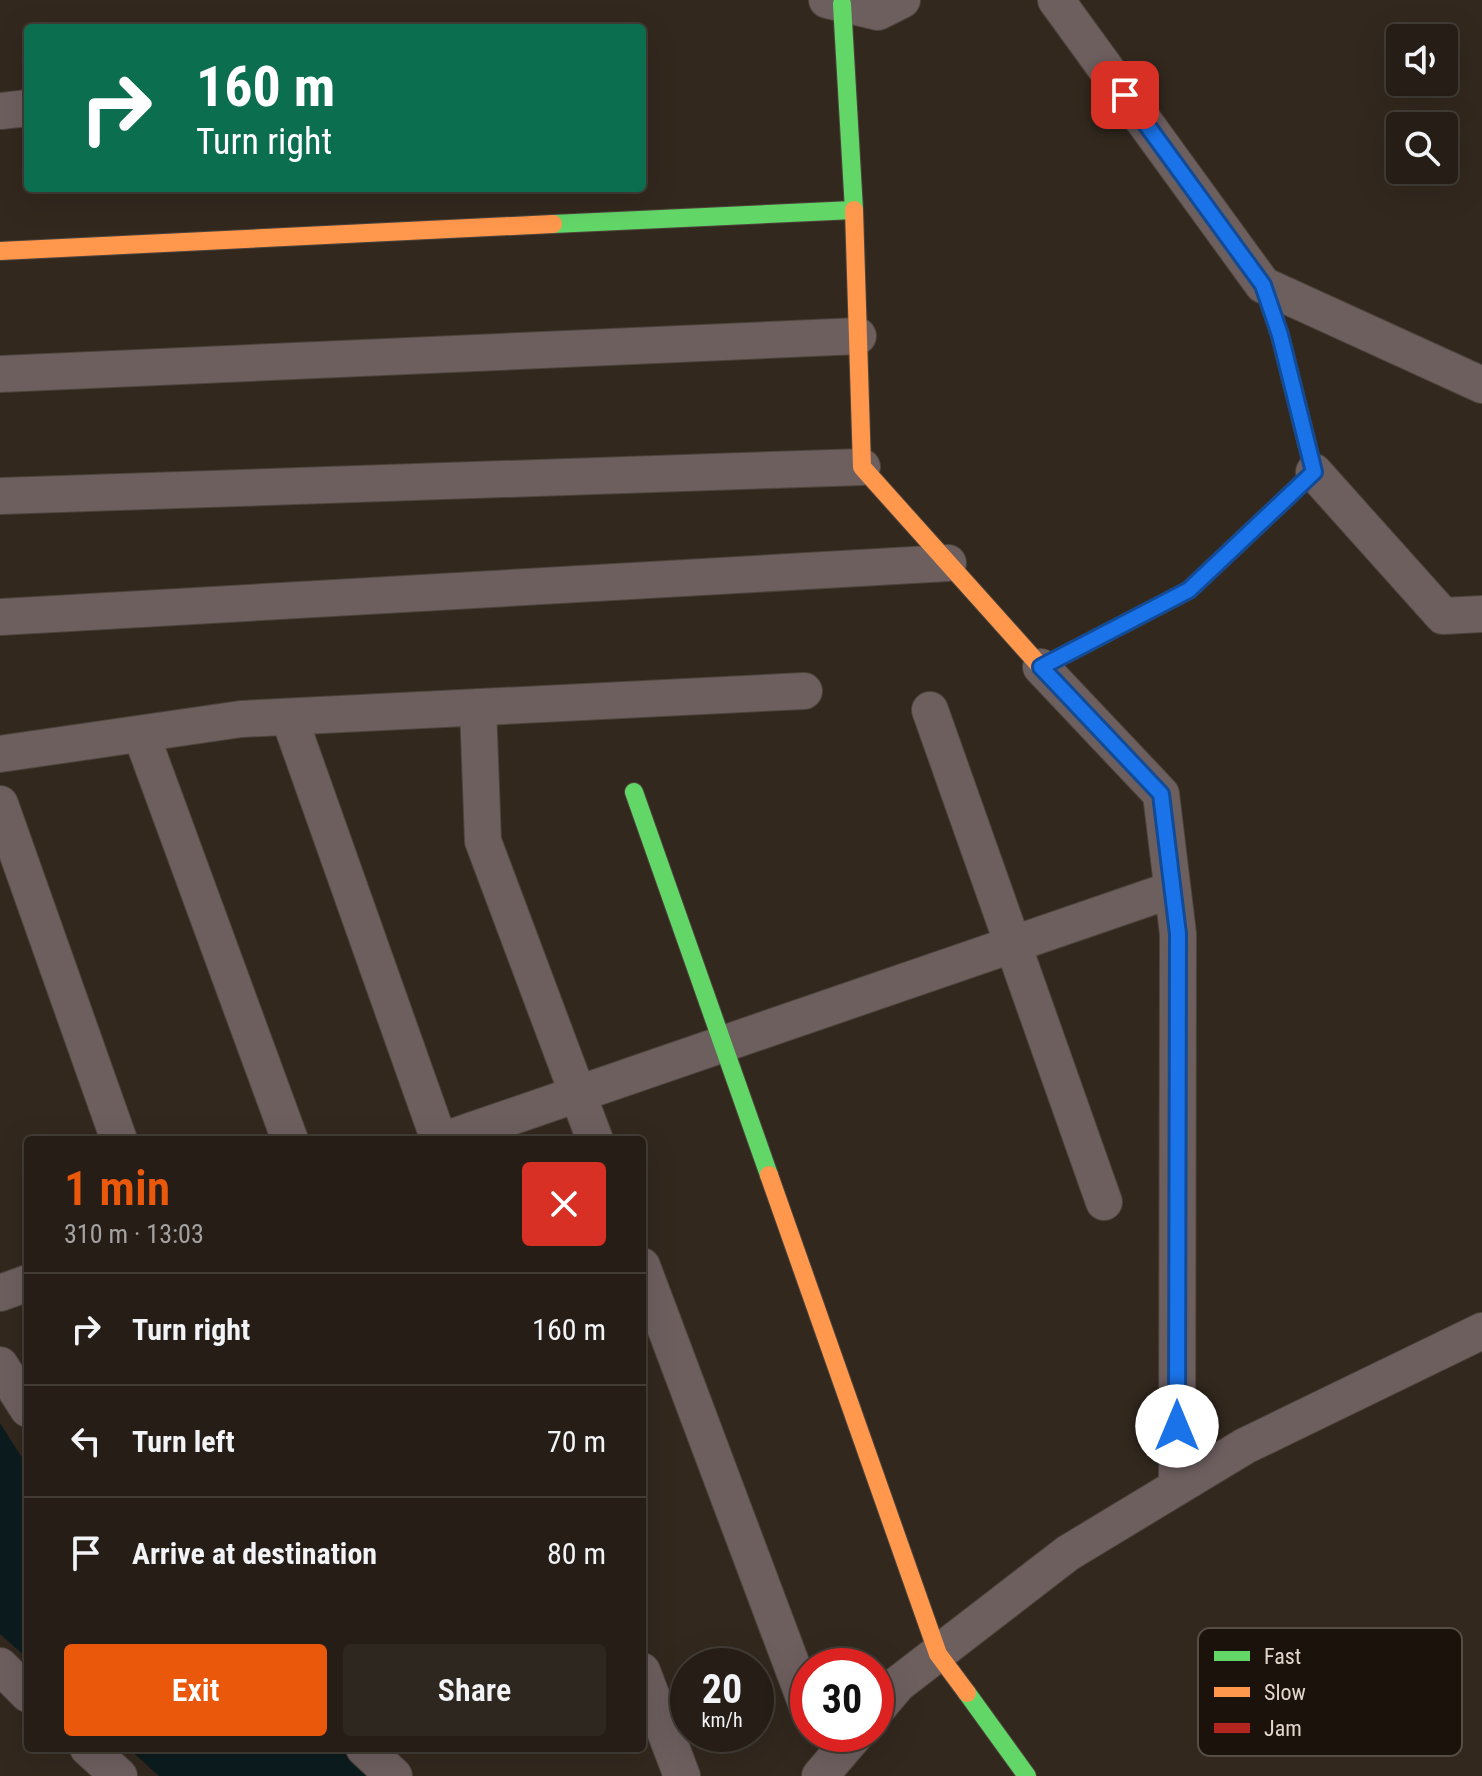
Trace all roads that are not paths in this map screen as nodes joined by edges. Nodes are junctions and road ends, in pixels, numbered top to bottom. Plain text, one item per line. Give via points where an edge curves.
1 (902, 0) edge
2 (1056, 0) edge
3 (834, 2) edge
4 (24, 108) edge
5 (0, 111) edge
6 (854, 210) junction
7 (0, 251) edge
8 (1263, 285) junction
9 (858, 336) junction
10 (0, 374) edge
11 (1482, 385) edge
12 (862, 467) junction
13 (1314, 472) junction
14 (0, 496) edge
15 (948, 563) junction
16 (1482, 614) edge
17 (0, 617) edge
18 (1041, 667) junction
19 (804, 691) dead end
20 (478, 707) junction
21 (930, 710) dead end
22 (289, 717) junction
23 (141, 734) junction
24 (0, 754) edge
25 (634, 792) dead end
26 (0, 804) edge
27 (1171, 890) junction
28 (1013, 944) junction
29 (723, 1044) junction
30 (578, 1094) junction
31 (118, 1136) edge
32 (289, 1136) edge
33 (440, 1136) edge
34 (453, 1136) edge
35 (594, 1136) edge
36 (1104, 1202) dead end
37 (646, 1277) edge
38 (24, 1284) edge
39 (0, 1293) edge
40 (1482, 1331) edge
41 (0, 1365) edge
42 (24, 1403) edge
43 (1177, 1487) junction
44 (938, 1654) junction
45 (790, 1660) edge
46 (646, 1682) edge
47 (894, 1689) edge
48 (92, 1752) edge
49 (368, 1752) edge
50 (119, 1776) edge
51 (394, 1776) edge
52 (682, 1776) edge
53 (1027, 1776) edge

1 - 3 street via 878,12
2 - 8 street
3 - 6 street
4 - 5 street
6 - 7 street
6 - 9 street
8 - 11 street
8 - 13 street
9 - 10 street
9 - 12 street
12 - 14 street
12 - 15 street
13 - 16 street via 1443,616
13 - 18 street via 1189,590
15 - 17 street
15 - 18 street
18 - 27 street via 1161,794
19 - 20 street
20 - 22 street
20 - 30 street via 483,841
21 - 28 street
22 - 23 street
22 - 33 street
23 - 24 street
23 - 32 street
25 - 29 street
26 - 31 street
27 - 28 street
27 - 43 street via 1178,934
28 - 29 street
28 - 36 street
29 - 30 street
29 - 44 street
30 - 34 street
30 - 35 street
37 - 45 street
38 - 39 street
40 - 43 street via 1245,1446
41 - 42 street
43 - 44 street via 1068,1553
44 - 47 street
44 - 53 street
46 - 52 street
48 - 50 street
49 - 51 street

